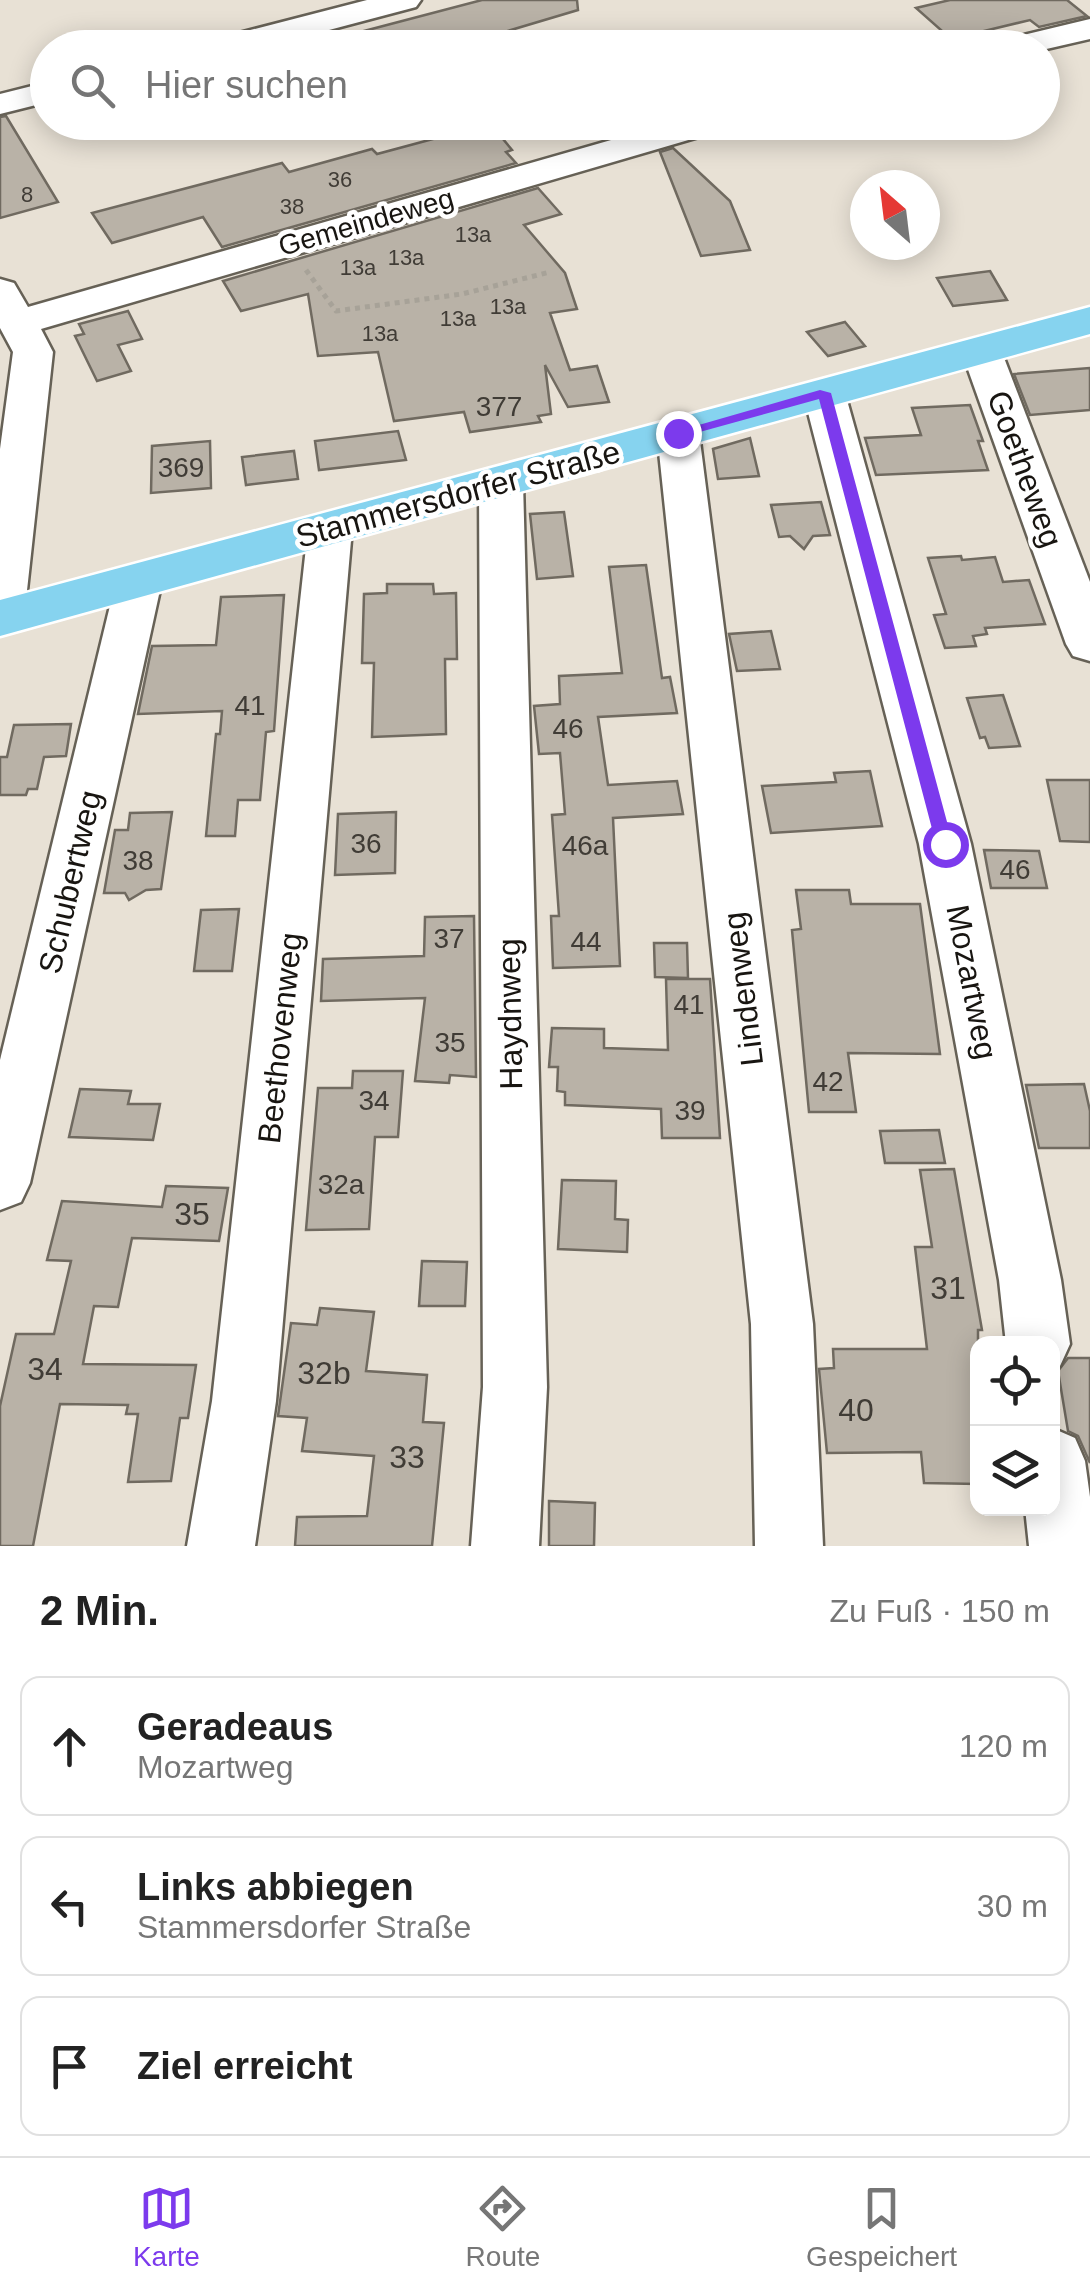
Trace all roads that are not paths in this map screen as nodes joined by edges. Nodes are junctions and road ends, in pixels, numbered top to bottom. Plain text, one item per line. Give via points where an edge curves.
1 (405, 0) edge
2 (289, 30) edge
3 (1090, 30) edge
4 (1060, 37) edge
5 (30, 96) edge
6 (0, 104) edge
7 (651, 140) edge
8 (1090, 320) edge
9 (13, 332) edge
10 (981, 350) junction
11 (824, 393) junction
12 (678, 433) junction
13 (501, 482) junction
14 (330, 529) junction
15 (139, 582) junction
16 (1, 618) edge
17 (1090, 644) edge
18 (0, 1183) edge
19 (1037, 1336) edge
20 (1059, 1516) edge
21 (221, 1546) edge
22 (505, 1546) edge
23 (789, 1546) edge
24 (1063, 1546) edge

1 - 2 street
3 - 4 street
5 - 6 street
7 - 9 street, Gemeindeweg via 288,244
8 - 10 main road, Stammersdorfer Straße
9 - 16 street
10 - 11 main road, Stammersdorfer Straße
10 - 17 street, Goetheweg
11 - 12 main road, Stammersdorfer Straße
11 - 19 street, Mozartweg via 945,844
12 - 13 main road, Stammersdorfer Straße
12 - 23 street, Lindenweg via 782,1324
13 - 14 main road, Stammersdorfer Straße
13 - 22 street, Haydnweg via 515,1387
14 - 15 main road, Stammersdorfer Straße
14 - 21 street, Beethovenweg via 244,1402
15 - 16 main road, Stammersdorfer Straße
15 - 18 street, Schubertweg
20 - 24 street

